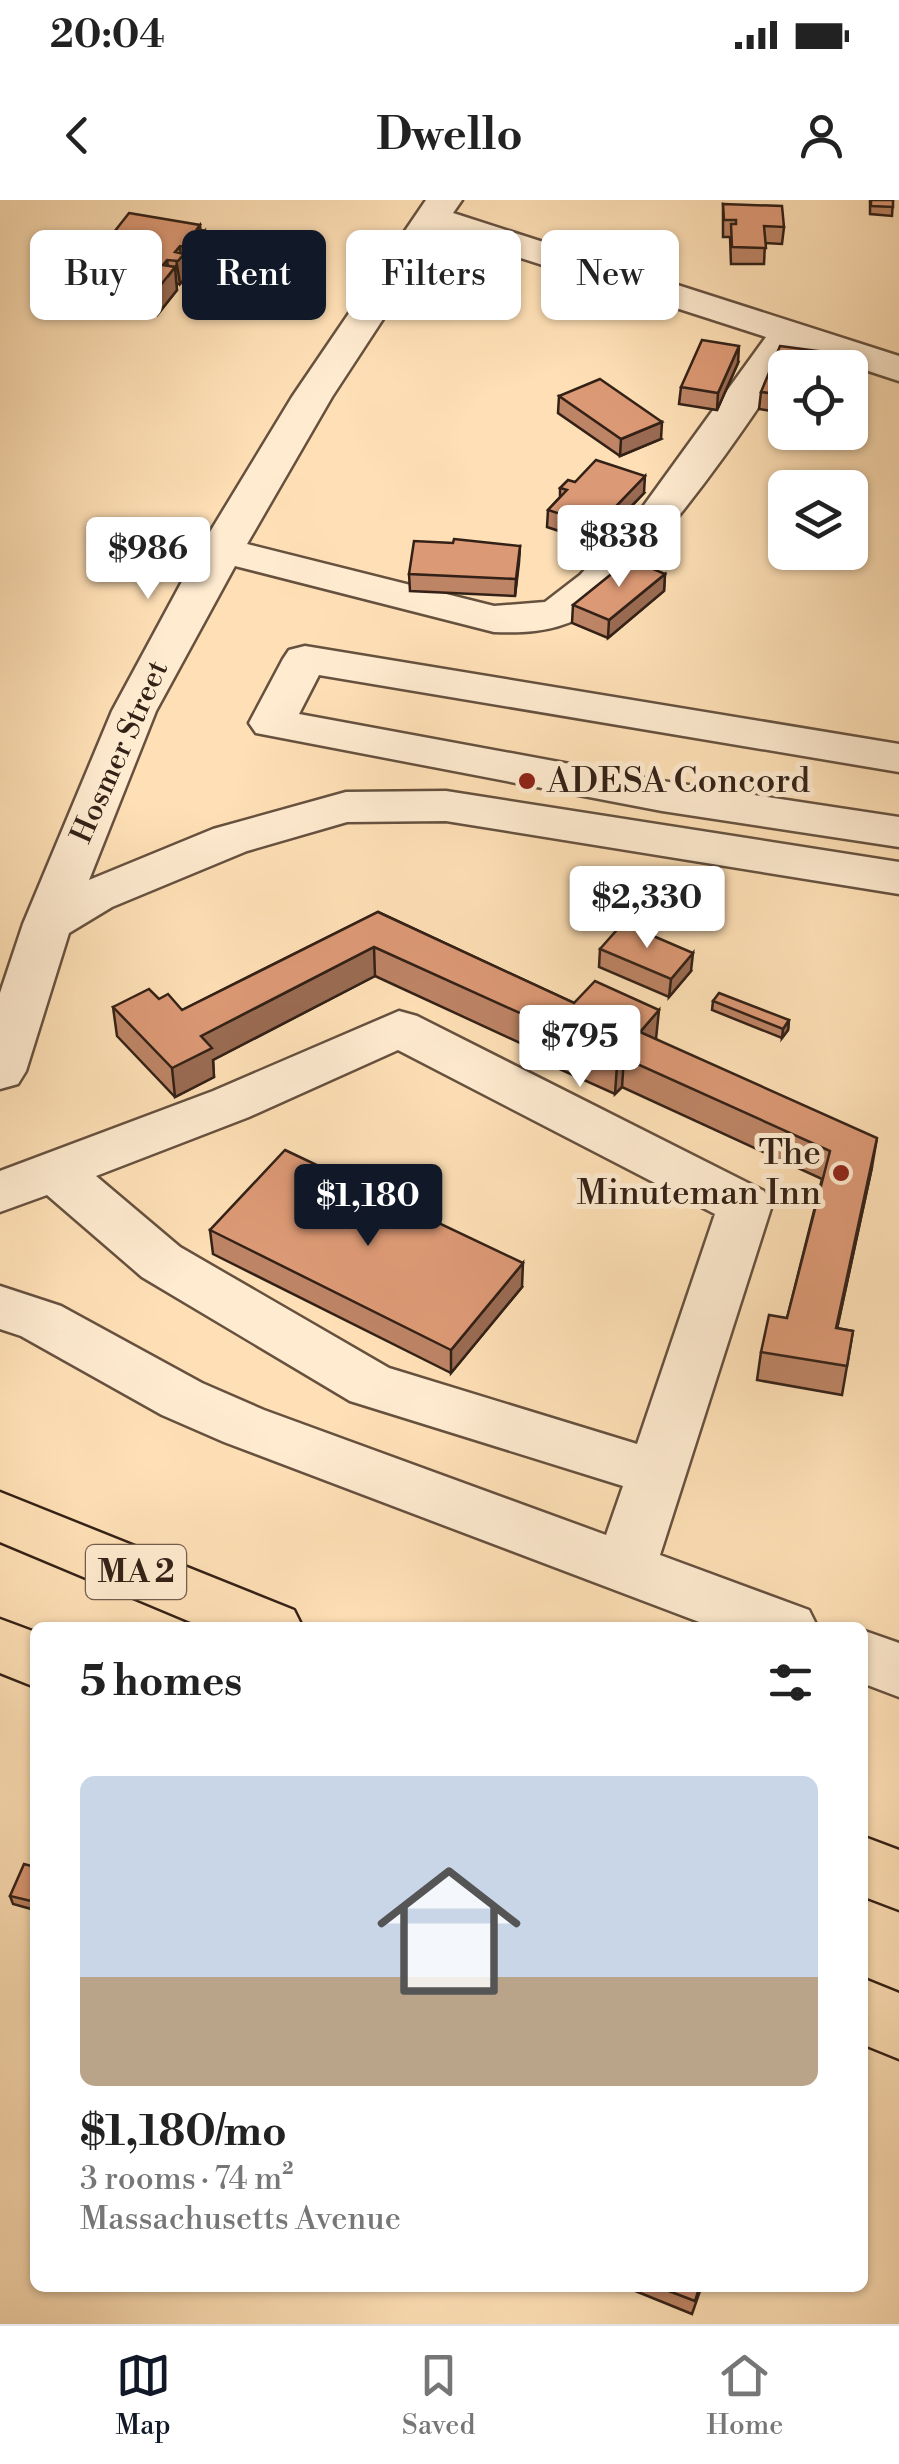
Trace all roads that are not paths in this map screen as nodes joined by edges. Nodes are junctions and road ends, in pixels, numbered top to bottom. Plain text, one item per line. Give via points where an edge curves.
1 (440, 210) edge
2 (789, 332) junction
3 (899, 369) edge
4 (220, 550) junction
5 (899, 758) edge
6 (653, 816) junction
7 (899, 832) edge
8 (899, 878) edge
9 (46, 924) junction
10 (0, 1072) edge
11 (54, 1172) junction
12 (0, 1192) edge
13 (0, 1307) edge
14 (656, 1473) junction
15 (0, 1516) edge
16 (626, 1566) junction
17 (257, 1622) edge
18 (771, 1622) edge
19 (0, 1646) edge
20 (30, 1658) edge
21 (868, 1658) edge
22 (0, 1666) edge
23 (899, 1670) edge
24 (30, 1672) edge
25 (868, 1868) edge
26 (899, 1880) edge
27 (868, 2013) edge
28 (899, 2026) edge

1 - 2 street
1 - 4 street, Hosmer Street via 312,397
2 - 3 street
2 - 4 street via 684,486 612,568 551,614 494,619
4 - 9 street, Hosmer Street via 134,711
5 - 6 street via 305,659 272,724
6 - 7 street
6 - 8 street
6 - 9 street via 346,808 230,840 95,896
9 - 10 street, Hosmer Street
11 - 12 street
11 - 14 street via 161,1262 370,1385
11 - 14 street via 231,1104 398,1029 745,1206
13 - 16 street via 41,1321 244,1426
14 - 16 street
15 - 17 highway, MA 2
16 - 18 street
19 - 20 highway
21 - 23 street
22 - 24 highway
25 - 26 highway
27 - 28 highway

